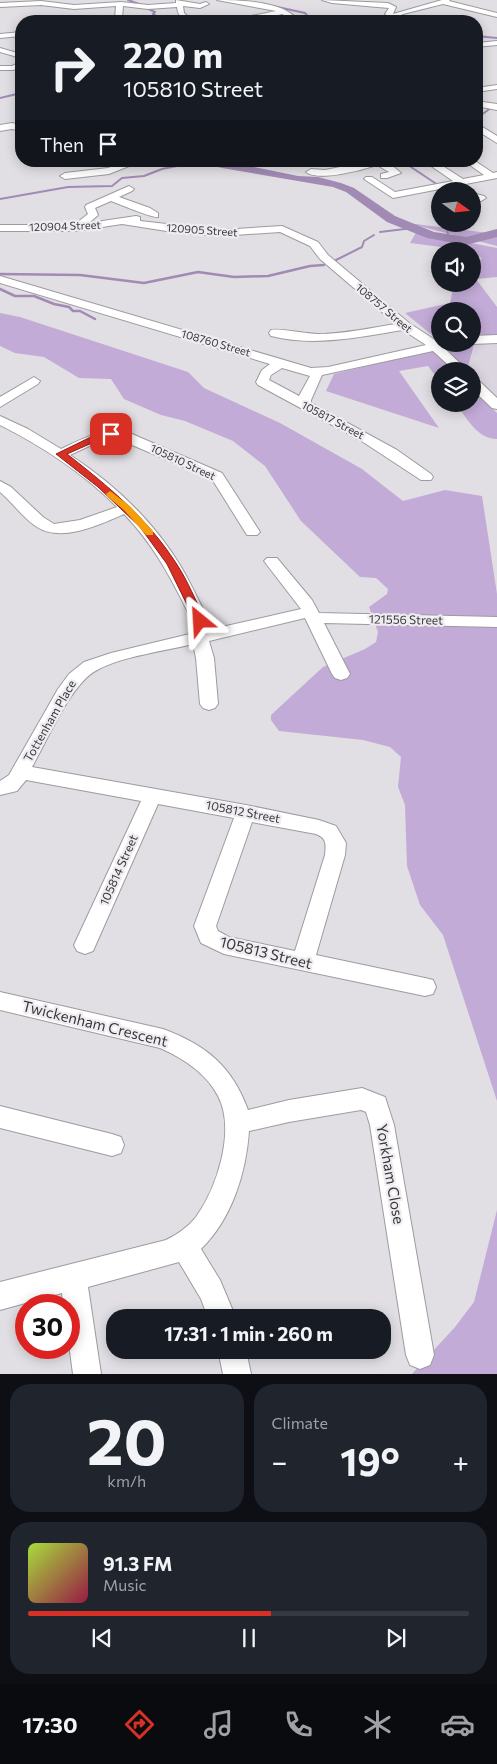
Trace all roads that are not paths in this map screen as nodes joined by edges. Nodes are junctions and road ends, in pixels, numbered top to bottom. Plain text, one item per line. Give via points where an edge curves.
1 (90, 0) edge
2 (220, 0) edge
3 (325, 0) edge
4 (378, 0) edge
5 (445, 1) edge
6 (179, 3) edge
7 (121, 4) junction
8 (206, 4) dead end
9 (0, 5) edge
10 (100, 5) junction
11 (282, 11) junction
12 (118, 15) edge
13 (181, 15) edge
14 (270, 15) edge
15 (289, 15) edge
16 (388, 15) edge
17 (396, 15) edge
18 (497, 15) edge
19 (15, 35) edge
20 (0, 36) edge
21 (497, 43) edge
22 (483, 44) edge
23 (0, 50) edge
24 (15, 54) edge
25 (0, 68) edge
26 (15, 68) edge
27 (497, 87) edge
28 (483, 89) edge
29 (483, 104) edge
30 (497, 107) edge
31 (15, 127) edge
32 (0, 128) edge
33 (483, 131) edge
34 (497, 140) edge
35 (118, 167) edge
36 (361, 167) edge
37 (387, 167) edge
38 (438, 167) edge
39 (480, 167) edge
40 (312, 172) dead end
41 (495, 175) edge
42 (65, 176) dead end
43 (384, 176) dead end
44 (369, 179) dead end
45 (462, 182) joint
46 (129, 189) dead end
47 (431, 191) edge
48 (110, 198) junction
49 (125, 222) junction
50 (0, 228) edge
51 (76, 228) junction
52 (278, 228) joint
53 (0, 279) edge
54 (405, 326) junction
55 (275, 333) dead end
56 (497, 339) edge
57 (431, 340) edge
58 (481, 340) edge
59 (431, 347) edge
60 (447, 352) edge
61 (455, 362) edge
62 (281, 363) junction
63 (316, 372) junction
64 (34, 381) dead end
65 (481, 390) edge
66 (0, 403) edge
67 (304, 404) junction
68 (497, 405) edge
69 (0, 420) edge
70 (61, 454) junction
71 (426, 477) dead end
72 (0, 485) edge
73 (127, 508) junction
74 (252, 532) dead end
75 (272, 561) dead end
76 (313, 615) junction
77 (497, 622) edge
78 (204, 636) junction
79 (341, 674) dead end
80 (209, 704) dead end
81 (21, 772) junction
82 (0, 788) edge
83 (153, 795) junction
84 (246, 812) junction
85 (85, 946) dead end
86 (304, 962) junction
87 (425, 987) dead end
88 (0, 1001) edge
89 (0, 1117) edge
90 (238, 1123) junction
91 (112, 1145) dead end
92 (183, 1244) junction
93 (73, 1277) junction
94 (0, 1296) edge
95 (220, 1309) edge
96 (420, 1355) dead end
97 (234, 1359) edge
98 (87, 1374) edge
99 (237, 1374) edge

1 - 10 street
2 - 11 street
3 - 4 street
4 - 16 street via 392,4
5 - 17 street
5 - 18 street
6 - 7 street via 148,7
6 - 8 street
6 - 13 street
7 - 10 street
7 - 12 street
9 - 10 street
11 - 14 street
11 - 15 street
19 - 20 street
21 - 22 street
23 - 24 street
25 - 26 street
27 - 28 street
29 - 30 street
31 - 32 street
33 - 34 street
35 - 42 street
36 - 40 street
37 - 43 street via 396,173
38 - 45 street
39 - 41 street
41 - 45 street
44 - 47 street via 393,195
46 - 48 street
48 - 49 street, 120904 Street via 156,215
48 - 51 street via 90,207 93,215
49 - 51 street, 120904 Street
49 - 52 street, 120905 Street via 220,233
50 - 51 street, 120904 Street
52 - 54 street, 108757 Street via 309,240
53 - 62 street, 108760 Street
54 - 55 street via 310,338
54 - 57 street, 108757 Street
56 - 58 street
59 - 63 street, 108760 Street
60 - 61 street, 108757 Street
62 - 63 street, 108760 Street
62 - 67 street, 105817 Street via 265,373 262,382
63 - 67 street
64 - 66 street
65 - 68 street
67 - 71 street, 105817 Street via 392,453
69 - 70 street
70 - 73 street
70 - 74 street, 105810 Street via 106,434 127,437 217,476
72 - 73 street via 50,528 69,527
73 - 78 street via 144,525 172,564
75 - 76 street
76 - 77 street, 121556 Street
76 - 78 street, Tottenham Place
76 - 79 street
78 - 80 street
78 - 81 street, Tottenham Place via 111,658 81,671 64,693
81 - 82 street, Tottenham Place via 14,784
81 - 83 street, 105812 Street
83 - 84 street, 105812 Street
83 - 85 street, 105814 Street
84 - 86 street, 105812 Street via 319,827 329,831 336,843
84 - 86 street, 105813 Street via 205,926 206,931 224,946
86 - 87 street, 105813 Street
88 - 90 street, Twickenham Crescent via 163,1038 185,1048 204,1061 230,1094
89 - 91 street
90 - 92 street, Twickenham Crescent via 231,1170 222,1197 193,1239
90 - 96 street, Yorkham Close via 362,1099 376,1106 382,1125
92 - 93 street, Twickenham Crescent via 170,1252
92 - 95 street
93 - 94 street, Twickenham Crescent
93 - 98 street
97 - 99 street

